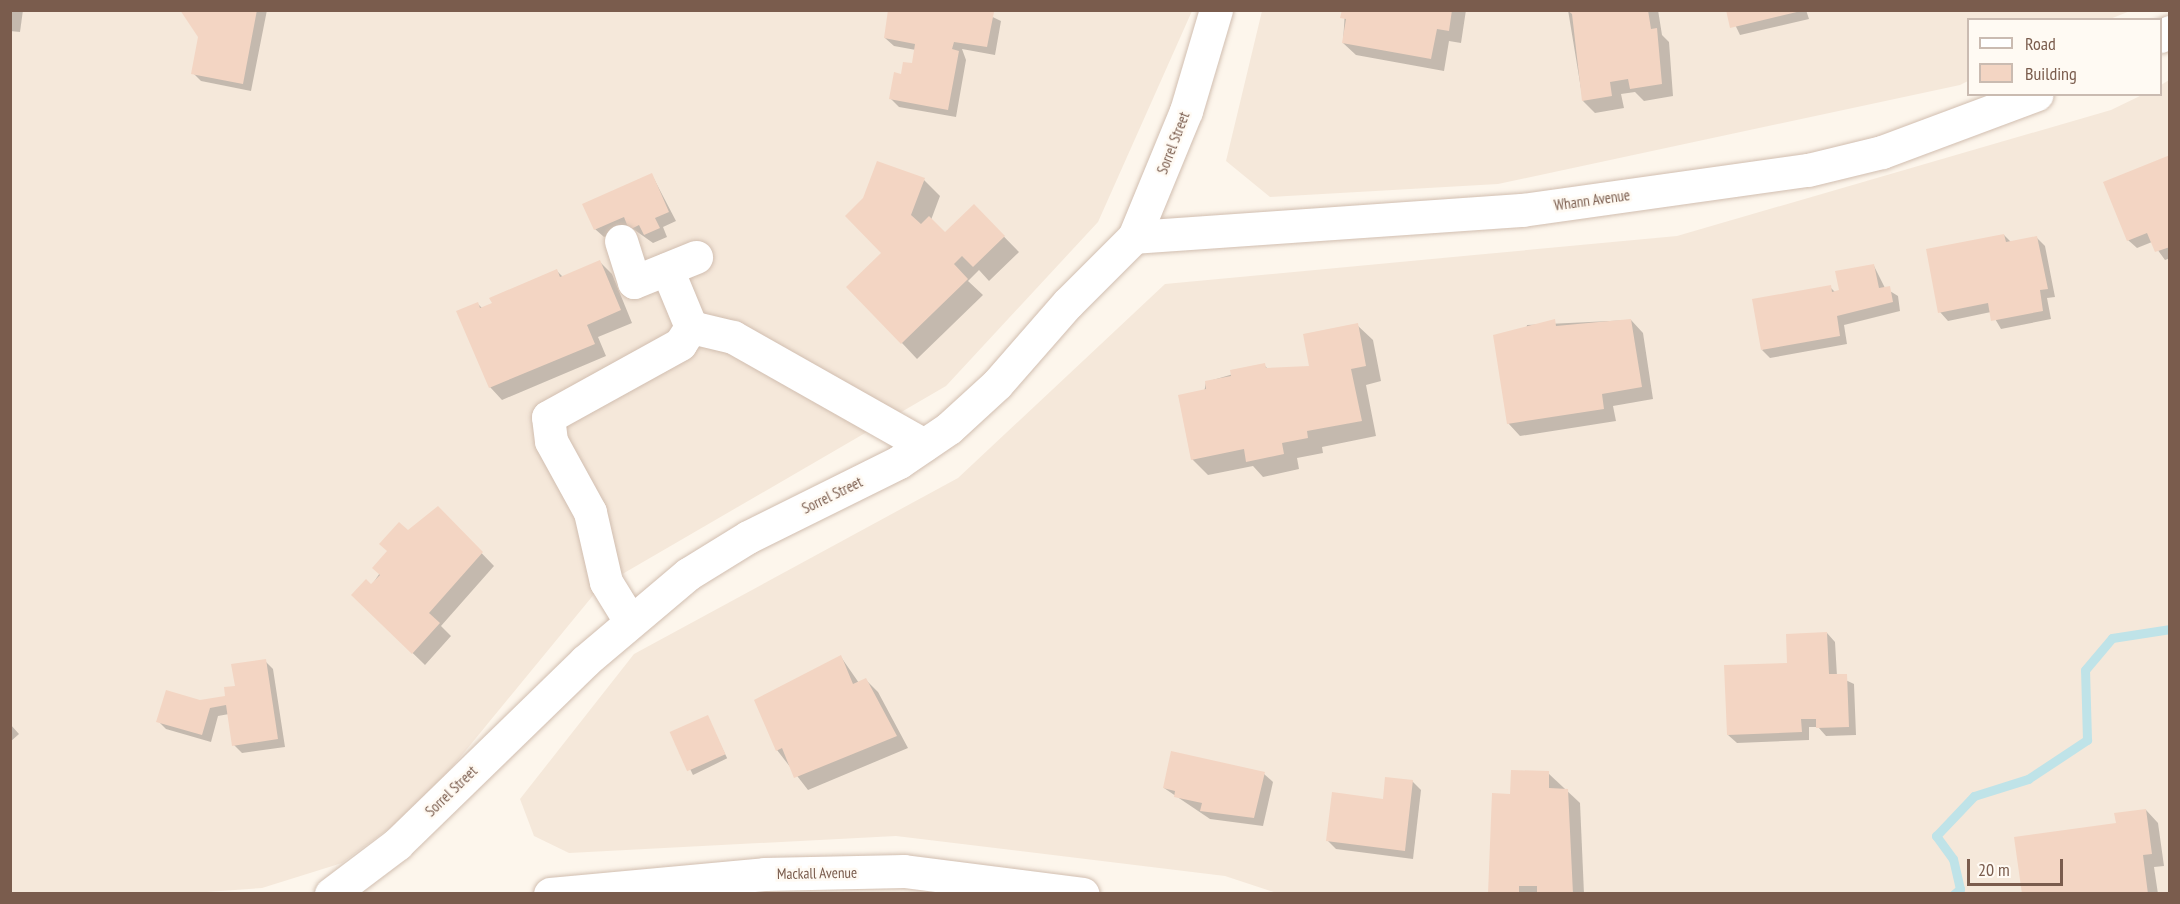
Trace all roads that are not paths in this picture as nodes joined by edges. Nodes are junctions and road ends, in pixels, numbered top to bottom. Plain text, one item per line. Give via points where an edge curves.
1 (1216, 10) edge
2 (2032, 96) edge
3 (1134, 237) junction
4 (621, 241) dead end
5 (691, 327) junction
6 (924, 445) junction
7 (630, 621) junction
8 (331, 894) edge
9 (550, 894) edge
10 (1083, 894) edge

1 - 3 street, Sorrel Street via 1186,111
2 - 3 street, Whann Avenue via 1882,152 1764,177 1522,210
3 - 6 street, Sorrel Street via 1068,303 997,384
4 - 5 street via 634,282 681,263
5 - 6 street via 733,337
5 - 7 street via 680,344 548,417 551,441 590,512 606,582
6 - 7 street, Sorrel Street via 748,537 688,574
7 - 8 street, Sorrel Street via 397,844
9 - 10 street, Mackall Avenue via 764,874 904,871

